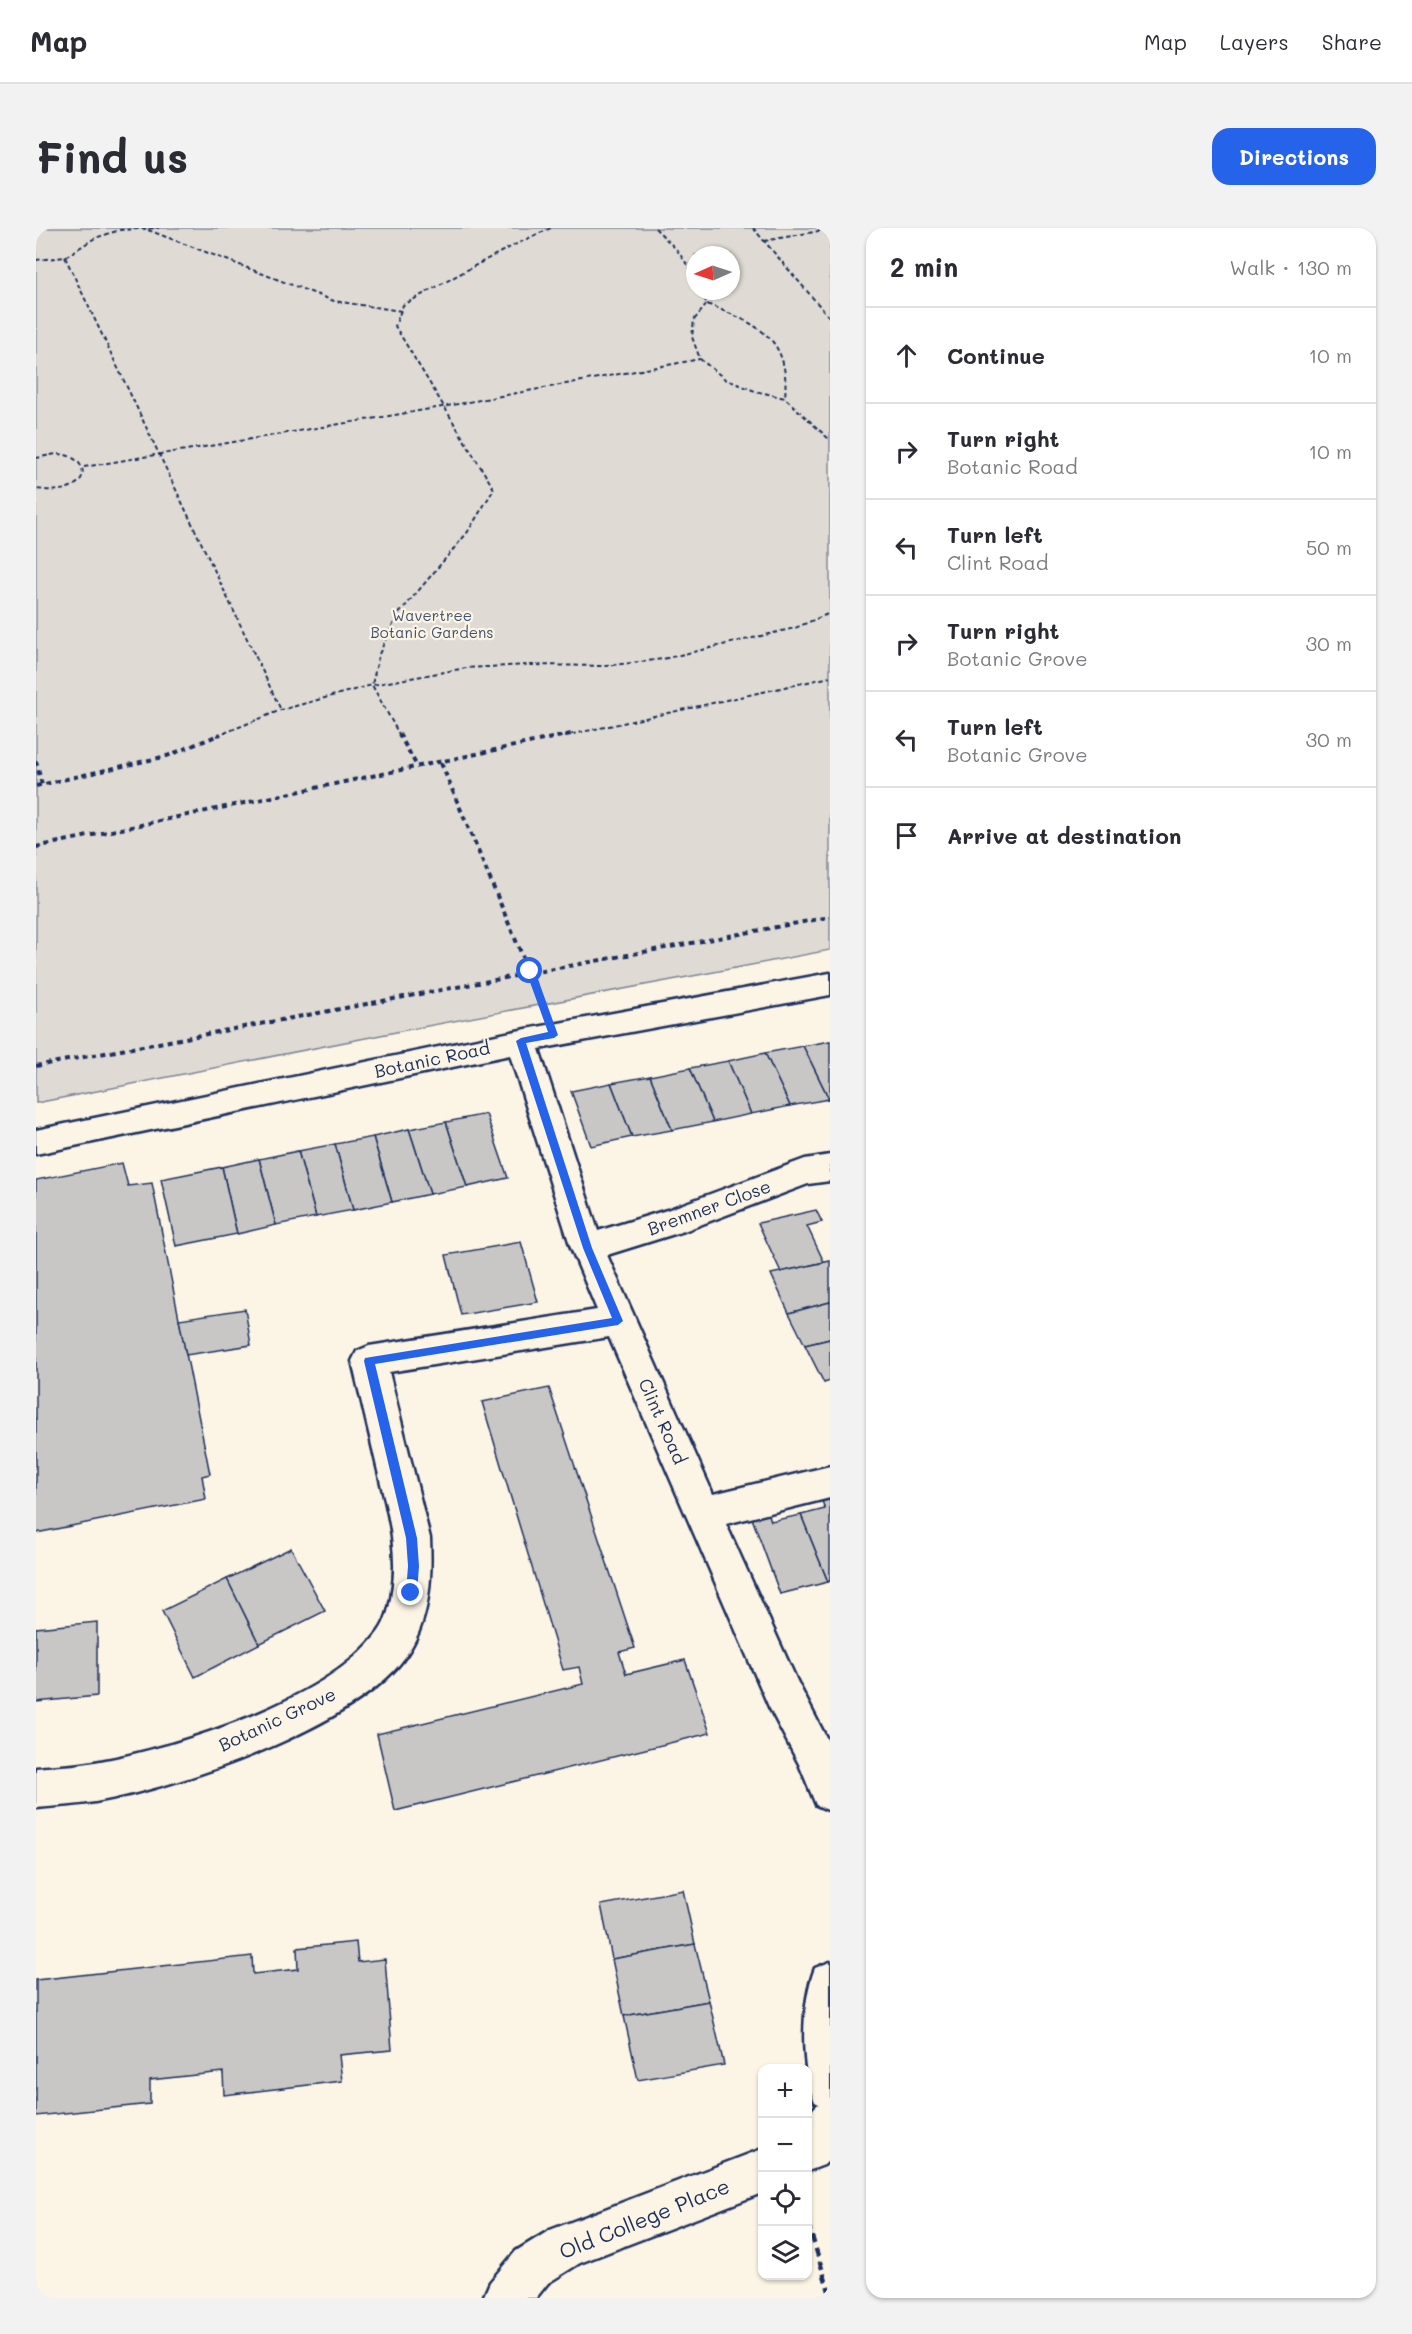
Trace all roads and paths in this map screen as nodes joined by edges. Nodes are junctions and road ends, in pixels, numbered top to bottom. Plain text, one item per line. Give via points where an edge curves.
1 (159, 228) edge
2 (551, 228) edge
3 (655, 228) edge
4 (753, 228) edge
5 (830, 229) edge
6 (148, 230) junction
7 (764, 241) junction
8 (65, 257) junction
9 (36, 260) edge
10 (686, 263) edge
11 (705, 300) edge
12 (707, 304) junction
13 (401, 311) junction
14 (830, 318) edge
15 (700, 359) junction
16 (785, 398) junction
17 (442, 406) junction
18 (830, 440) edge
19 (158, 455) junction
20 (36, 458) edge
21 (84, 467) junction
22 (36, 489) edge
23 (830, 613) edge
24 (830, 677) edge
25 (372, 685) junction
26 (281, 710) junction
27 (36, 761) edge
28 (441, 763) junction
29 (418, 768) junction
30 (42, 785) junction
31 (36, 786) edge
32 (36, 847) edge
33 (830, 917) edge
34 (530, 971) junction
35 (830, 984) edge
36 (537, 1038) junction
37 (36, 1066) edge
38 (36, 1142) edge
39 (828, 1173) edge
40 (587, 1248) junction
41 (618, 1321) junction
42 (830, 1482) edge
43 (703, 1513) junction
44 (821, 1749) edge
45 (36, 1788) edge
46 (830, 1791) edge
47 (830, 1983) edge
48 (830, 2087) edge
49 (830, 2122) edge
50 (812, 2146) edge
51 (759, 2172) edge
52 (808, 2226) edge
53 (830, 2294) edge
54 (506, 2298) edge

1 - 6 path
2 - 13 path via 425,292 403,305
3 - 10 path
4 - 7 path
5 - 7 path
6 - 8 path via 120,230 95,238
6 - 13 path via 334,301
7 - 14 path
8 - 9 path
8 - 19 path
11 - 12 path
12 - 15 path via 694,320 692,337
12 - 16 path via 738,316 774,341 787,363
13 - 17 path via 395,326
15 - 16 path via 724,379
15 - 17 path
16 - 18 path
17 - 19 path
17 - 25 path via 494,489 467,533 397,616 379,654
19 - 21 path
19 - 26 path
20 - 21 path via 49,454 70,456
21 - 22 path via 84,474 73,485 49,491
23 - 25 path via 795,628 663,658 606,666 466,668
24 - 28 path
25 - 26 path
25 - 29 path
26 - 30 path via 167,756
27 - 30 path
28 - 29 path
28 - 34 path
29 - 32 path
30 - 31 path
33 - 34 path
34 - 36 path
34 - 37 path
35 - 36 street, Botanic Road
36 - 38 street, Botanic Road
36 - 40 street, Clint Road
39 - 40 street, Bremner Close via 805,1172 674,1222
40 - 41 street, Clint Road
41 - 43 street, Clint Road
41 - 45 street, Botanic Grove via 369,1361 412,1538 411,1593 393,1643 374,1666 348,1686 230,1742 127,1775
42 - 43 street
43 - 44 street, Clint Road via 783,1694
44 - 46 street, Clint Road
47 - 48 street via 825,2010
49 - 50 street
51 - 54 street, Old College Place via 566,2246 532,2267
52 - 53 path

